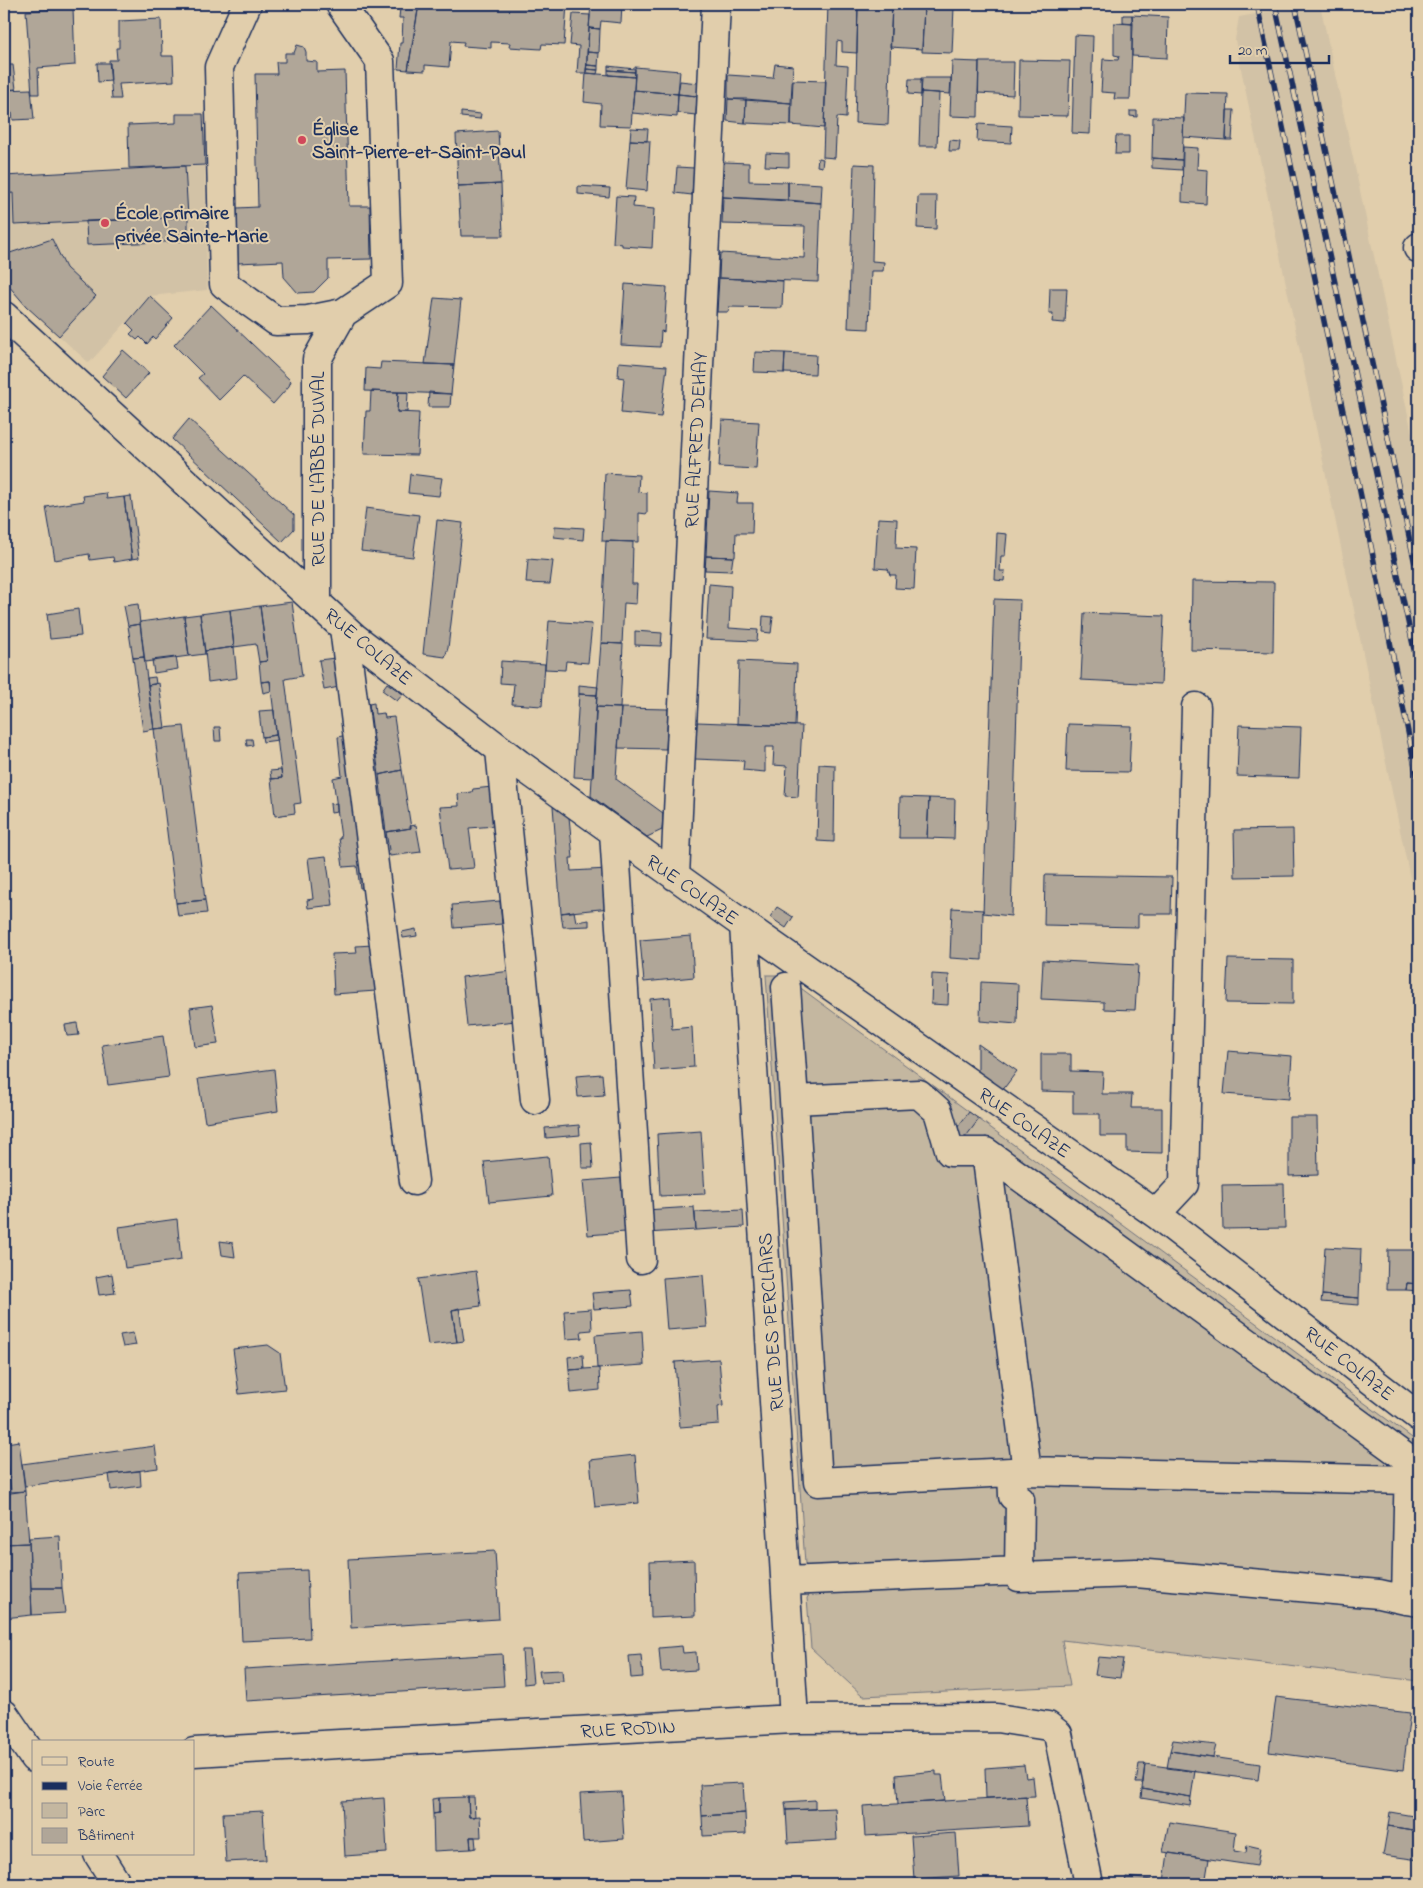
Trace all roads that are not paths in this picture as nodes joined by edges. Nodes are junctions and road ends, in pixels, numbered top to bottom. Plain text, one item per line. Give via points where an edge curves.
1 (247, 4) edge
2 (340, 4) edge
3 (716, 4) edge
4 (343, 313) junction
5 (4, 316) edge
6 (317, 602) junction
7 (344, 628) junction
8 (1196, 707) dead end
9 (500, 750) junction
10 (614, 832) junction
11 (675, 876) junction
12 (744, 925) junction
13 (786, 987) dead end
14 (535, 1100) dead end
15 (794, 1100) junction
16 (986, 1152) junction
17 (414, 1181) dead end
18 (1156, 1214) junction
19 (641, 1259) dead end
20 (1419, 1417) edge
21 (1019, 1471) junction
22 (1409, 1480) junction
23 (1019, 1571) junction
24 (786, 1581) junction
25 (1413, 1601) edge
26 (4, 1714) edge
27 (794, 1719) junction
28 (195, 1752) edge
29 (32, 1755) edge
30 (99, 1856) edge
31 (118, 1884) edge
32 (1089, 1884) edge

1 - 4 street, RUE DE L'ABBÉ DUVAL via 219,67 224,284 276,321 308,320
2 - 4 street, RUE DE L'ABBÉ DUVAL via 380,61 388,283
3 - 11 street, RUE ALFRED DEHAY
4 - 6 street, RUE DE L'ABBÉ DUVAL via 317,359
5 - 6 street, RUE COLAZE
6 - 7 street, RUE COLAZE
7 - 9 street, RUE COLAZE
7 - 17 street
8 - 18 street via 1184,1184
9 - 10 street, RUE COLAZE
9 - 14 street
10 - 11 street, RUE COLAZE
10 - 19 street
11 - 12 street, RUE COLAZE
12 - 18 street, RUE COLAZE
12 - 24 street, RUE DES PERCLAIRS
13 - 15 street
15 - 16 street via 919,1094 938,1111 950,1152
15 - 21 street via 818,1482
16 - 21 street
16 - 22 street via 1409,1460
18 - 20 street, RUE COLAZE
21 - 22 street
21 - 23 street via 1013,1496 1020,1500
22 - 25 street
23 - 24 street
23 - 25 street via 1019,1577 1136,1573 1379,1594
24 - 27 street, RUE DES PERCLAIRS
26 - 29 street
27 - 28 street, RUE RODIN
27 - 32 street, RUE RODIN via 997,1718 1048,1726 1058,1734
30 - 31 street

